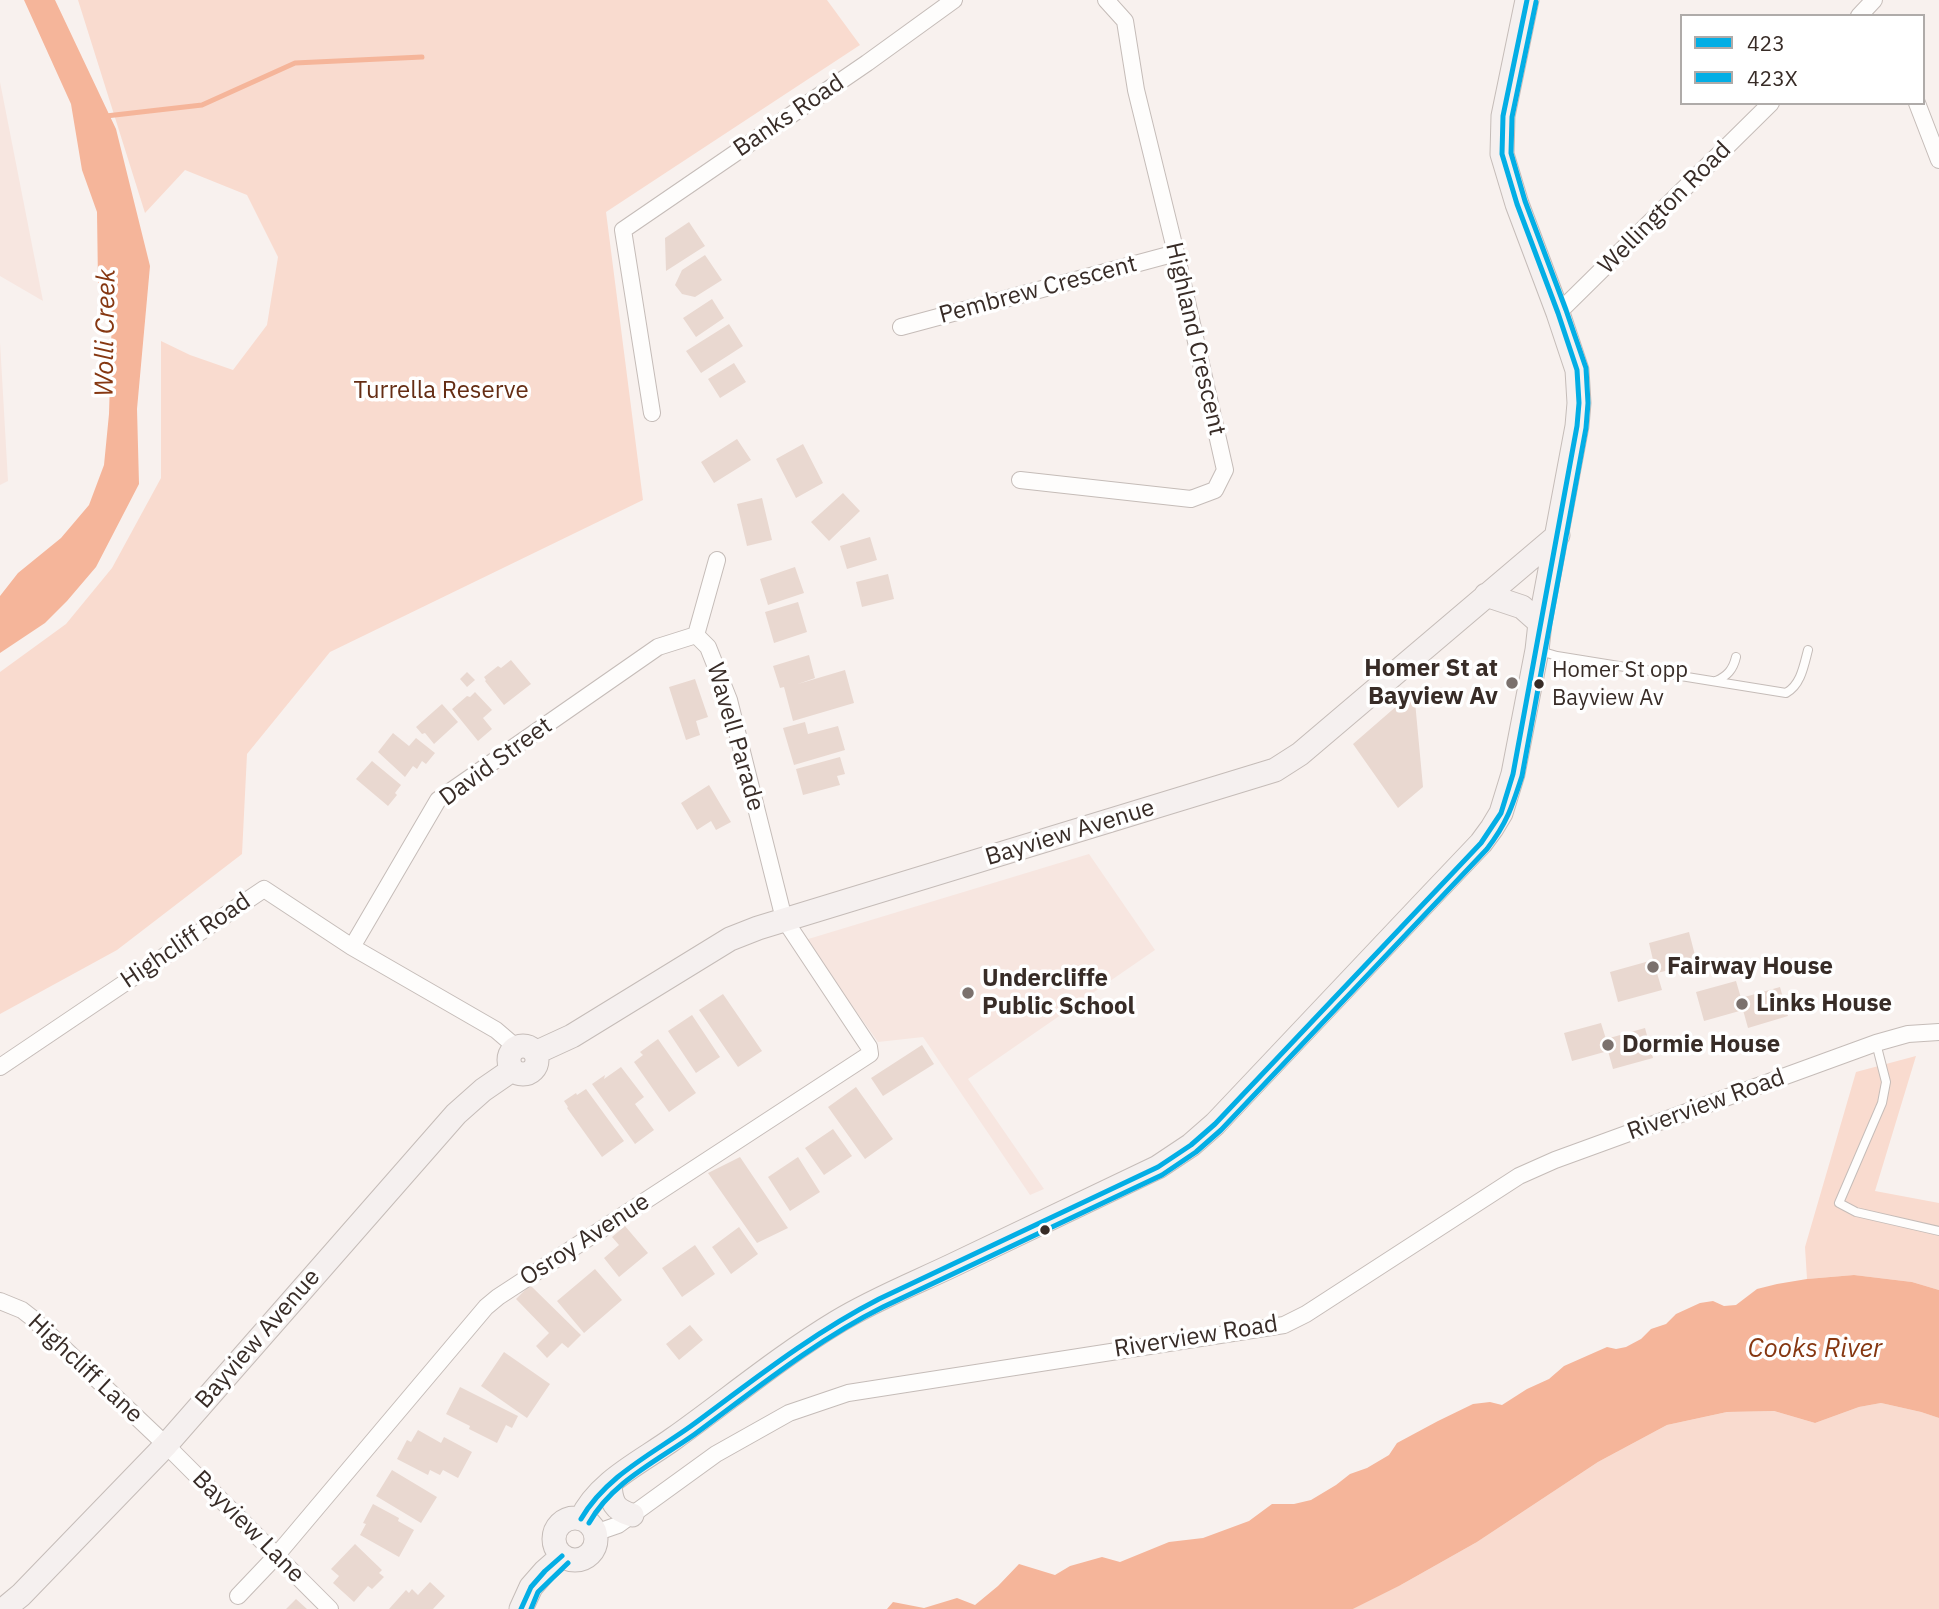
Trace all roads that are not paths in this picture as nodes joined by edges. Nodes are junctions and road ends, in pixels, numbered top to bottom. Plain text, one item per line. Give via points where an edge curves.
1 (954, 0) edge
2 (1106, 0) edge
3 (1527, 0) edge
4 (1875, 0) edge
5 (1861, 14) edge
6 (1769, 105) edge
7 (1918, 105) edge
8 (1939, 160) edge
9 (1176, 253) junction
10 (1558, 313) junction
11 (901, 327) dead end
12 (652, 413) dead end
13 (1020, 480) dead end
14 (1558, 534) junction
15 (716, 560) dead end
16 (1486, 595) junction
17 (1541, 623) junction
18 (696, 635) junction
19 (1537, 650) junction
20 (1808, 650) dead end
21 (1736, 657) dead end
22 (1716, 681) junction
23 (784, 919) junction
24 (352, 947) junction
25 (1939, 1032) edge
26 (1876, 1043) junction
27 (522, 1057) junction
28 (2, 1062) edge
29 (1939, 1231) edge
30 (0, 1301) edge
31 (166, 1445) junction
32 (610, 1484) junction
33 (632, 1515) junction
34 (588, 1526) junction
35 (276, 1556) junction
36 (562, 1556) junction
37 (238, 1596) dead end
38 (4, 1609) edge
39 (331, 1609) edge
40 (521, 1609) edge

1 - 12 street, Banks Road via 623,230
2 - 9 street, Highland Crescent via 1125,21 1136,90
3 - 10 main road via 1503,116 1502,154
4 - 5 street
6 - 10 street, Wellington Road
7 - 8 street
9 - 11 street, Pembrew Crescent
9 - 13 street, Highland Crescent via 1225,470 1215,490 1191,499
10 - 14 main road via 1577,369 1579,403
14 - 16 main road, Bayview Avenue
14 - 17 main road
15 - 18 street, Wavell Parade
16 - 17 main road via 1522,607
16 - 23 main road, Bayview Avenue via 1300,754 1275,770
17 - 19 main road
18 - 23 street, Wavell Parade via 708,647 729,700
18 - 24 street, David Street via 658,648 439,800
19 - 22 lane
19 - 32 main road via 1508,795 1492,828 1203,1135 1158,1167 839,1320
20 - 22 lane via 1800,678 1786,693
21 - 22 lane via 1725,677
23 - 27 main road, Bayview Avenue via 730,939 572,1036
23 - 35 street, Osroy Avenue via 870,1054 492,1302
24 - 27 street, Highcliff Road via 496,1030
24 - 28 street, Highcliff Road via 264,889
25 - 26 street, Riverview Road
26 - 29 lane via 1886,1082 1882,1103 1839,1203 1856,1212
26 - 33 street, Riverview Road via 1519,1176 1284,1325 848,1393 789,1413 716,1454
27 - 31 main road, Bayview Avenue via 456,1114
30 - 31 street, Highcliff Lane via 31,1317
31 - 35 street, Bayview Lane
31 - 38 main road, Bayview Avenue
32 - 33 main road via 616,1508
32 - 34 main road via 585,1511
33 - 34 street, Riverview Road via 618,1525
34 - 36 main road via 594,1546 587,1556
34 - 36 main road via 573,1518 557,1528 555,1545
35 - 37 street, Osroy Avenue
35 - 39 street, Bayview Lane
36 - 40 main road via 531,1587

